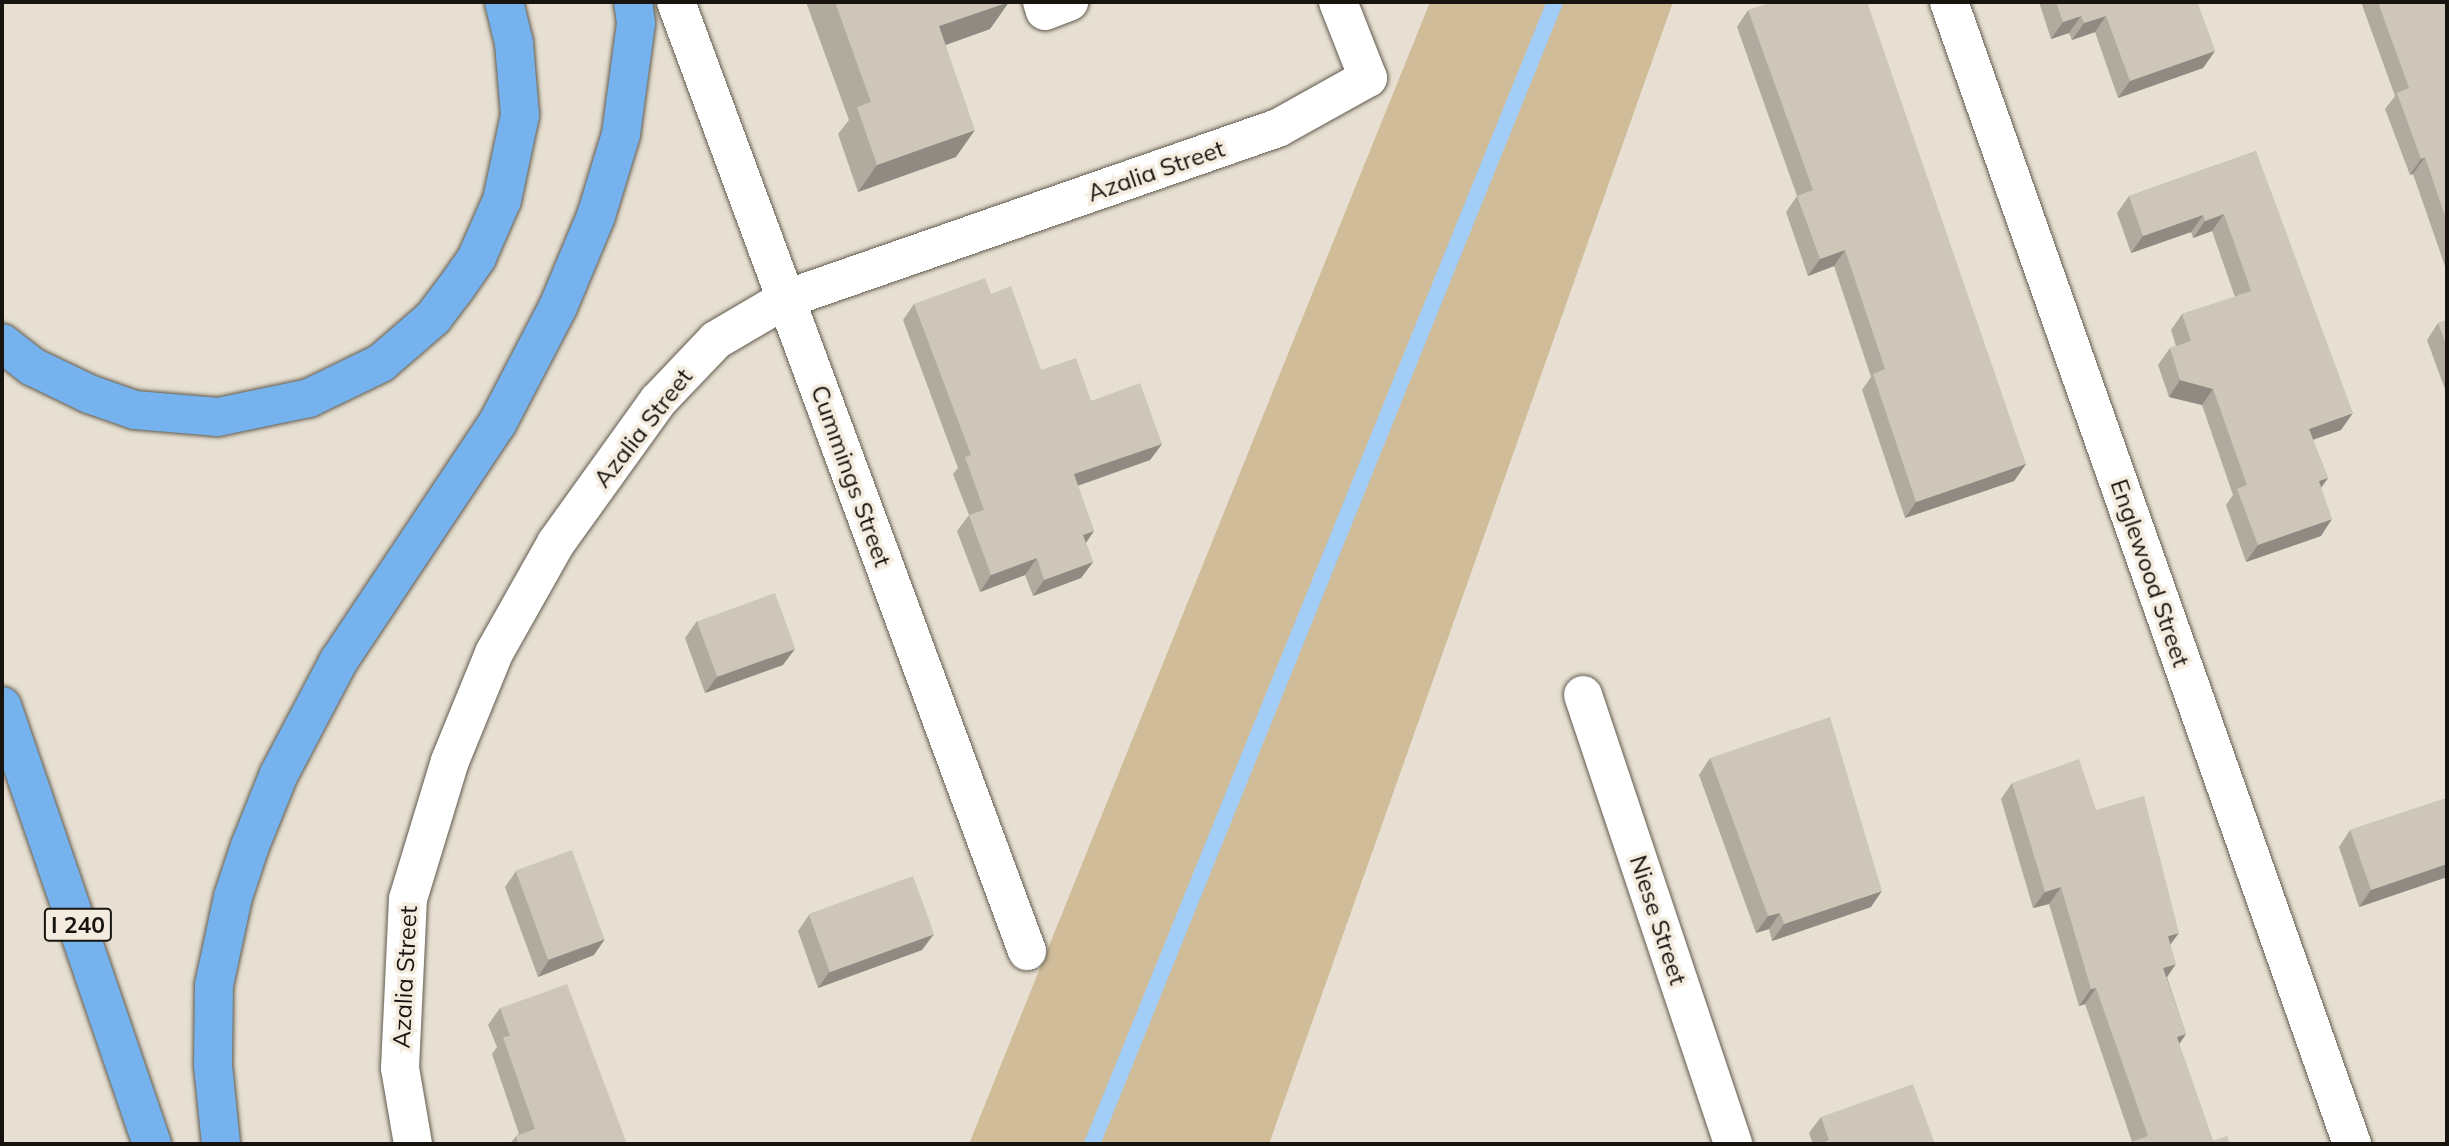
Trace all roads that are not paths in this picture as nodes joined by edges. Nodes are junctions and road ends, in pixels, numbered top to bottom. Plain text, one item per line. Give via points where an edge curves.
1 (504, 2) edge
2 (633, 2) edge
3 (676, 2) edge
4 (1042, 2) edge
5 (1069, 2) edge
6 (1338, 2) edge
7 (1949, 2) edge
8 (786, 299) junction
9 (2, 343) edge
10 (1583, 695) dead end
11 (2, 706) edge
12 (1027, 951) dead end
13 (152, 1144) edge
14 (221, 1144) edge
15 (413, 1144) edge
16 (1733, 1144) edge
17 (2352, 1144) edge

1 - 9 highway via 514,43 520,115 502,200 477,257 455,289 433,318 381,363 309,398 273,408 207,416 135,410 89,394 33,367
2 - 14 highway via 636,23 621,134 596,216 558,307 497,424 338,662 279,774 250,846 233,897 214,985 213,1065
3 - 8 street, Cummings Street
4 - 5 street via 1045,11
6 - 8 street, Azalia Street via 1368,78 1278,128
7 - 17 street, Englewood Street
8 - 12 street, Cummings Street
8 - 15 street, Azalia Street via 716,340 658,401 556,542 494,653 450,761 408,898 400,1068
10 - 16 street, Niese Street
11 - 13 highway, I 240

